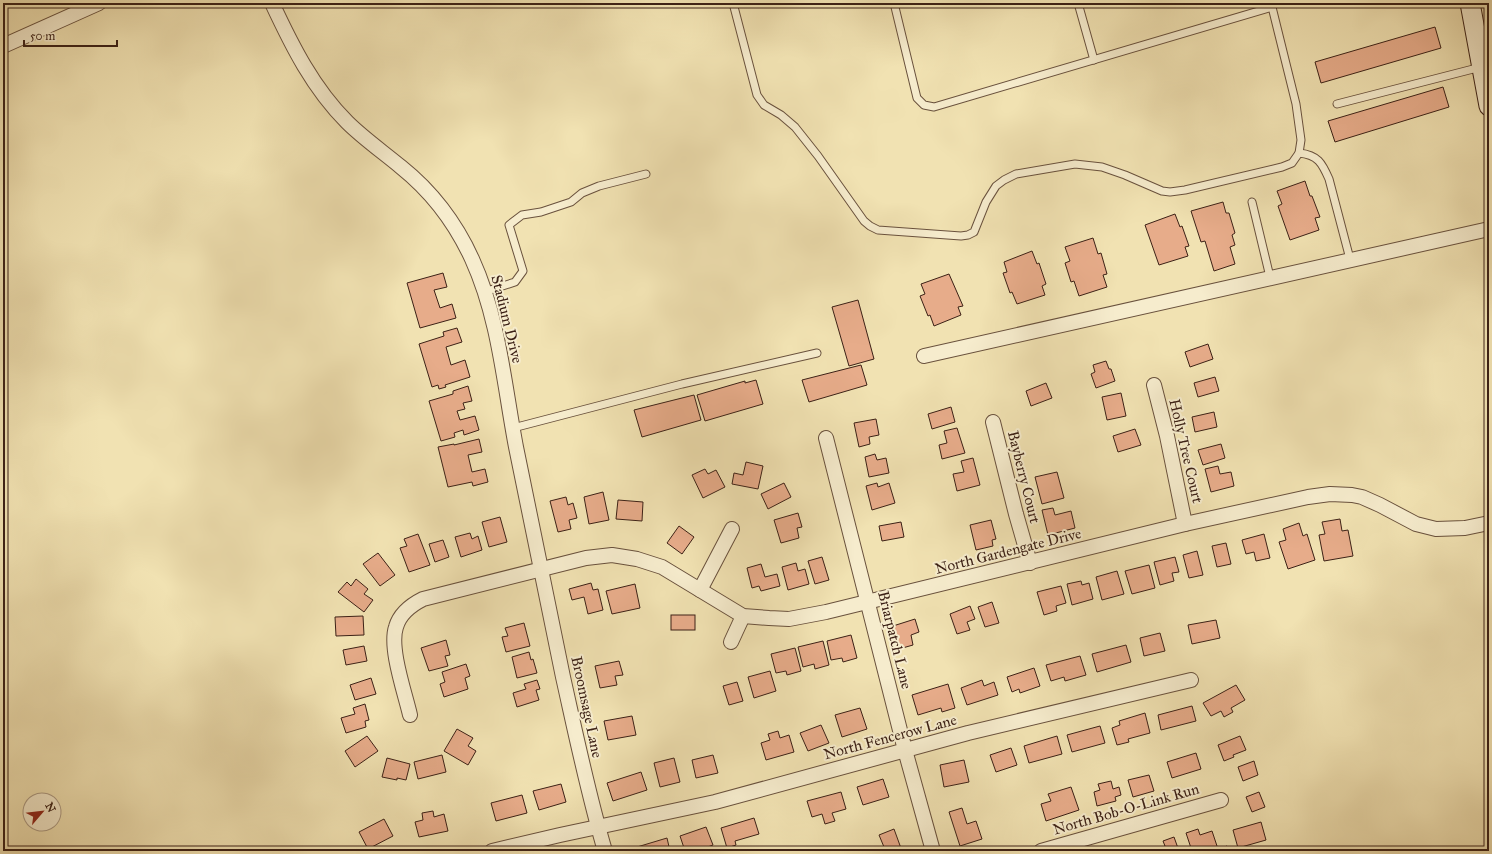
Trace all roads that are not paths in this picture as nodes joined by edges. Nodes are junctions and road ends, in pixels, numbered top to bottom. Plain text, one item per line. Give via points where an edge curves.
1 (99, 3) edge
2 (272, 3) edge
3 (733, 3) edge
4 (894, 3) edge
5 (1078, 3) edge
6 (1470, 3) edge
7 (1271, 5) edge
8 (3, 46) edge
9 (1094, 60) junction
10 (1482, 67) junction
11 (1337, 104) dead end
12 (1489, 106) edge
13 (1299, 153) junction
14 (646, 174) dead end
15 (1252, 202) dead end
16 (1489, 229) edge
17 (1350, 259) junction
18 (1270, 277) junction
19 (484, 292) junction
20 (818, 353) dead end
21 (924, 356) dead end
22 (1154, 385) dead end
23 (993, 422) dead end
24 (513, 428) junction
25 (826, 438) dead end
26 (1489, 523) edge
27 (1185, 524) junction
28 (732, 529) dead end
29 (1030, 563) junction
30 (541, 569) junction
31 (700, 590) junction
32 (868, 602) junction
33 (743, 616) junction
34 (731, 642) dead end
35 (1191, 680) dead end
36 (410, 715) dead end
37 (905, 750) junction
38 (1221, 800) dead end
39 (598, 827) junction
40 (492, 851) edge
41 (605, 851) edge
42 (933, 851) edge
43 (1041, 851) edge

1 - 8 street
2 - 19 street, Stadium Drive via 300,60 334,108 359,133 416,180 442,209 464,242
3 - 13 lane via 757,95 764,105 795,127 864,221 878,230 968,235 974,232 986,202 996,186 1016,174 1075,164 1102,167 1170,192 1282,167 1292,163
4 - 9 lane via 917,98 924,105 934,107
5 - 9 lane
6 - 10 main road
7 - 9 lane
7 - 13 lane via 1296,104 1301,140
10 - 11 lane
10 - 12 main road
13 - 17 lane via 1310,154 1319,160 1324,168
14 - 19 lane via 599,186 582,193 571,202 522,215 509,225 523,271 515,282
15 - 18 lane
16 - 17 street
17 - 18 street
18 - 21 street
19 - 24 street, Stadium Drive via 500,352
20 - 24 lane via 682,384
22 - 27 street, Holly Tree Court
23 - 29 street, Bayberry Court
24 - 30 street, Stadium Drive
25 - 32 street, Briarpatch Lane
26 - 27 street, North Gardengate Drive via 1446,530 1426,527 1406,520 1362,497 1330,494 1284,501
27 - 29 street, North Gardengate Drive
28 - 31 street
29 - 32 street, North Gardengate Drive
30 - 31 street, North Gardengate Drive via 586,558 612,555 662,567
30 - 36 street, North Gardengate Drive via 423,599 406,610 396,627 394,642
30 - 39 street, Broomsage Lane
31 - 33 street, North Gardengate Drive
32 - 33 street, North Gardengate Drive via 789,619
32 - 37 street, Briarpatch Lane
33 - 34 street
35 - 37 street, North Fencerow Lane
37 - 39 street, North Fencerow Lane via 715,802
37 - 42 street, Briarpatch Lane
38 - 43 street, North Bob-O-Link Run
39 - 40 street, North Fencerow Lane
39 - 41 street, Broomsage Lane

